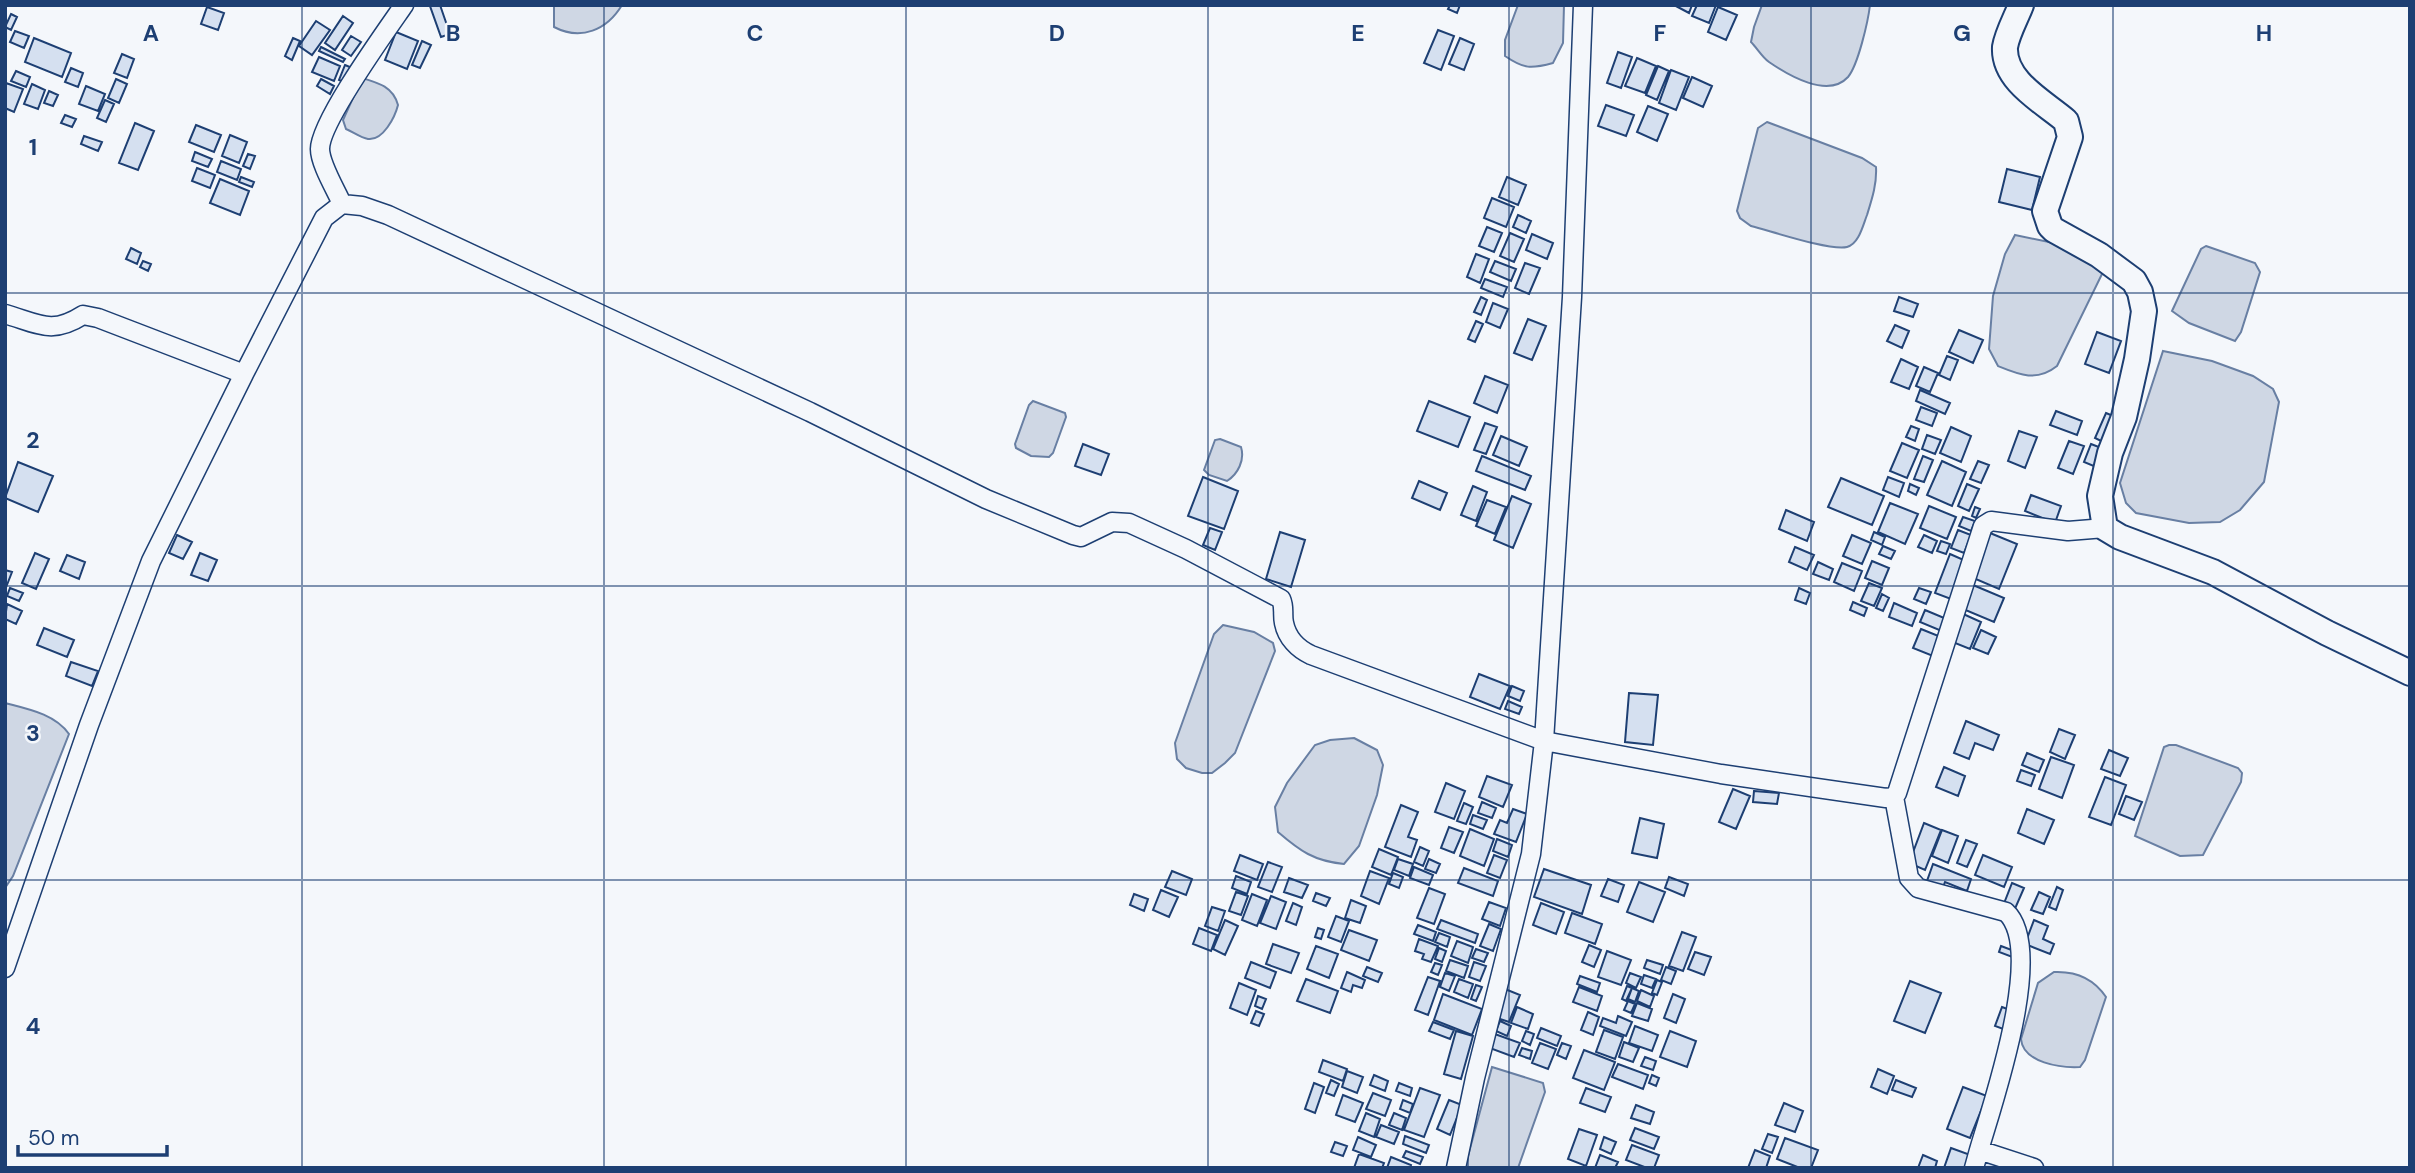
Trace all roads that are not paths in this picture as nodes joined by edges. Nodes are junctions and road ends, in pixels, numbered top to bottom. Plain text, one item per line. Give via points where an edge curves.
1 (404, 5) edge
2 (1583, 5) edge
3 (2021, 5) edge
4 (342, 204) junction
5 (5, 314) edge
6 (244, 374) junction
7 (2105, 528) junction
8 (2410, 673) edge
9 (1544, 741) junction
10 (1894, 797) junction
11 (5, 968) edge
12 (1979, 1150) junction
13 (1456, 1168) edge
14 (1974, 1168) edge
15 (2034, 1168) edge

1 - 4 street via 364,64 323,139 320,149
2 - 9 street via 1572,297
3 - 7 street via 2005,46 2008,68 2070,129 2046,219 2060,235 2099,255 2134,281 2144,311 2124,417 2100,496
4 - 6 street via 324,218
4 - 9 street via 388,215 986,499 1073,535 1081,537 1112,522 1129,523 1281,599 1284,624 1300,650
5 - 6 street via 51,327 66,326 83,315 98,318
6 - 11 street via 150,561
7 - 8 street via 2213,572
7 - 10 street via 2068,531 1991,520 1983,526
9 - 10 street via 1721,774
9 - 13 street via 1531,854
10 - 12 street via 1913,885 2006,912 2020,939 2022,966 2012,1031
12 - 14 street
12 - 15 street

